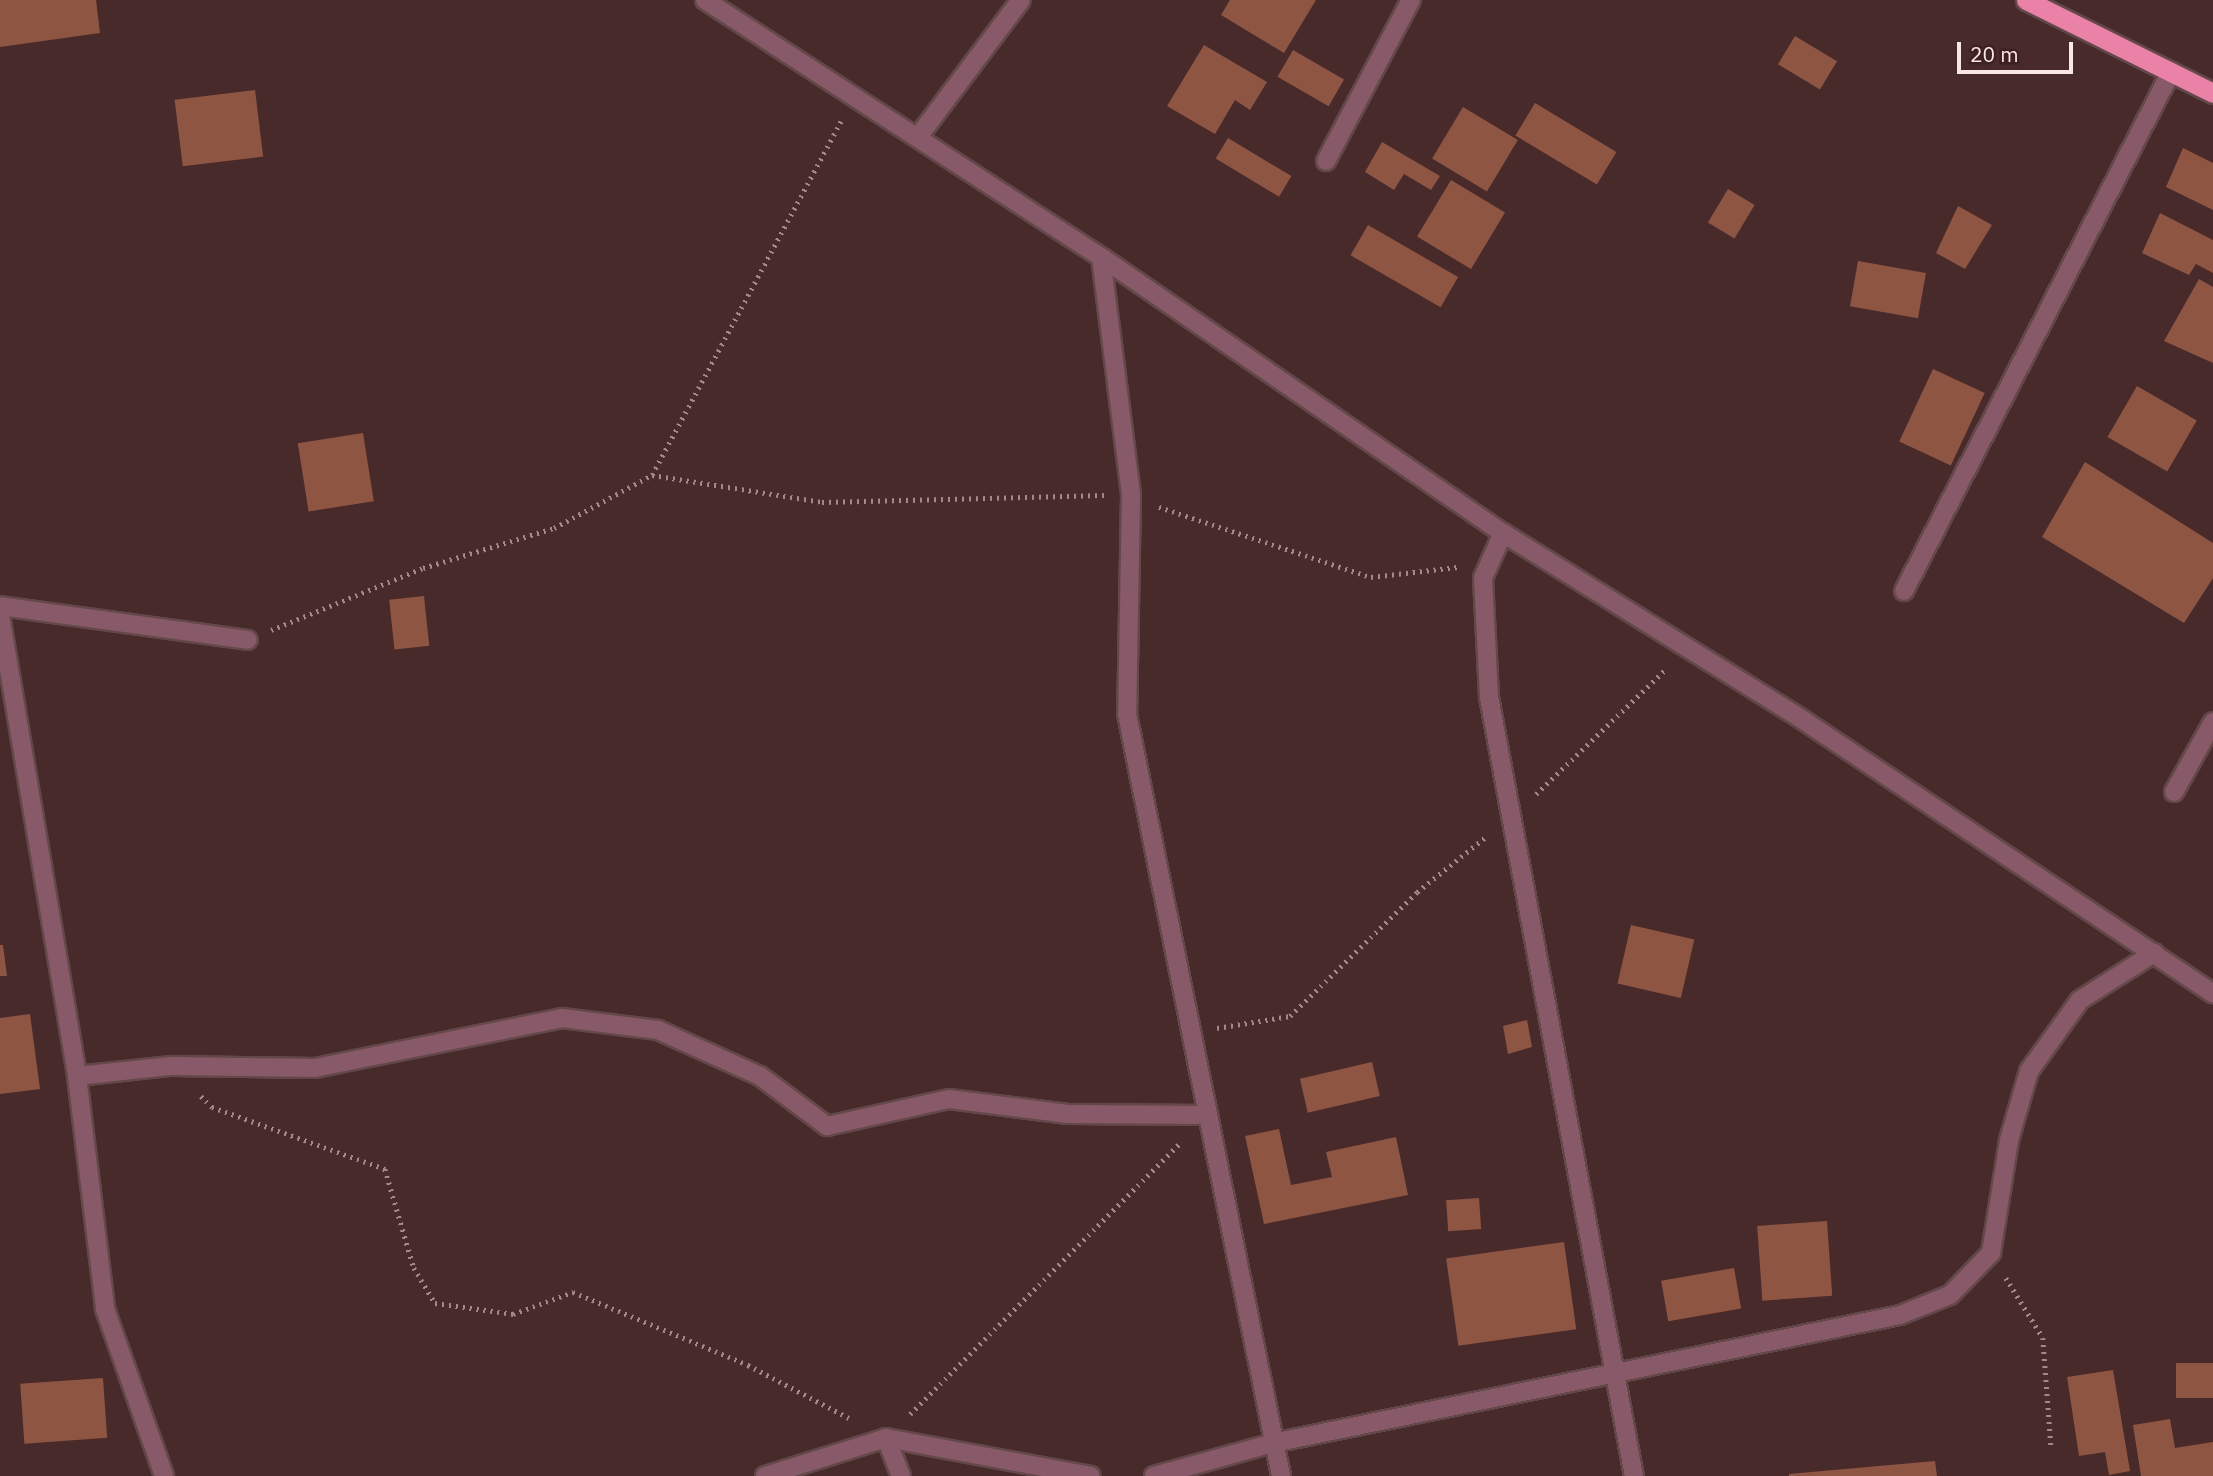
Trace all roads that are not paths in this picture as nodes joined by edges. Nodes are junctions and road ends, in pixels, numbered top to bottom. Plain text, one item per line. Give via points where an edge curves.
1 (705, 0) edge
2 (1021, 0) edge
3 (1411, 0) edge
4 (2025, 0) edge
5 (2171, 72) junction
6 (2213, 93) edge
7 (918, 137) junction
8 (1326, 161) dead end
9 (1101, 257) junction
10 (1503, 533) junction
11 (1904, 591) dead end
12 (0, 606) edge
13 (0, 615) edge
14 (248, 640) road end
15 (2213, 722) edge
16 (2174, 792) dead end
17 (2154, 953) junction
18 (2213, 993) edge
19 (77, 1076) junction
20 (1208, 1115) junction
21 (1614, 1373) junction
22 (886, 1438) junction
23 (1273, 1443) junction
24 (164, 1476) edge
25 (765, 1476) edge
26 (901, 1476) edge
27 (1091, 1476) edge
28 (1154, 1476) edge
29 (1280, 1476) edge
30 (1634, 1476) edge

1 - 7 street
2 - 7 street
3 - 8 street
4 - 5 highway
5 - 6 highway
5 - 11 street
7 - 9 street
9 - 10 street
9 - 20 street via 1131,495 1127,714
10 - 17 street
10 - 21 street via 1483,578 1489,697
12 - 14 street
13 - 19 street
15 - 16 street
17 - 18 street
17 - 21 street via 2080,1000 2029,1071 2009,1140 1991,1253 1950,1295 1900,1315
19 - 20 street via 171,1066 315,1068 562,1018 658,1030 760,1076 827,1126 949,1100 1068,1114
19 - 24 street via 105,1309
20 - 23 street
21 - 23 street
21 - 30 street
22 - 25 street
22 - 26 street
22 - 27 street
23 - 28 street
23 - 29 street

